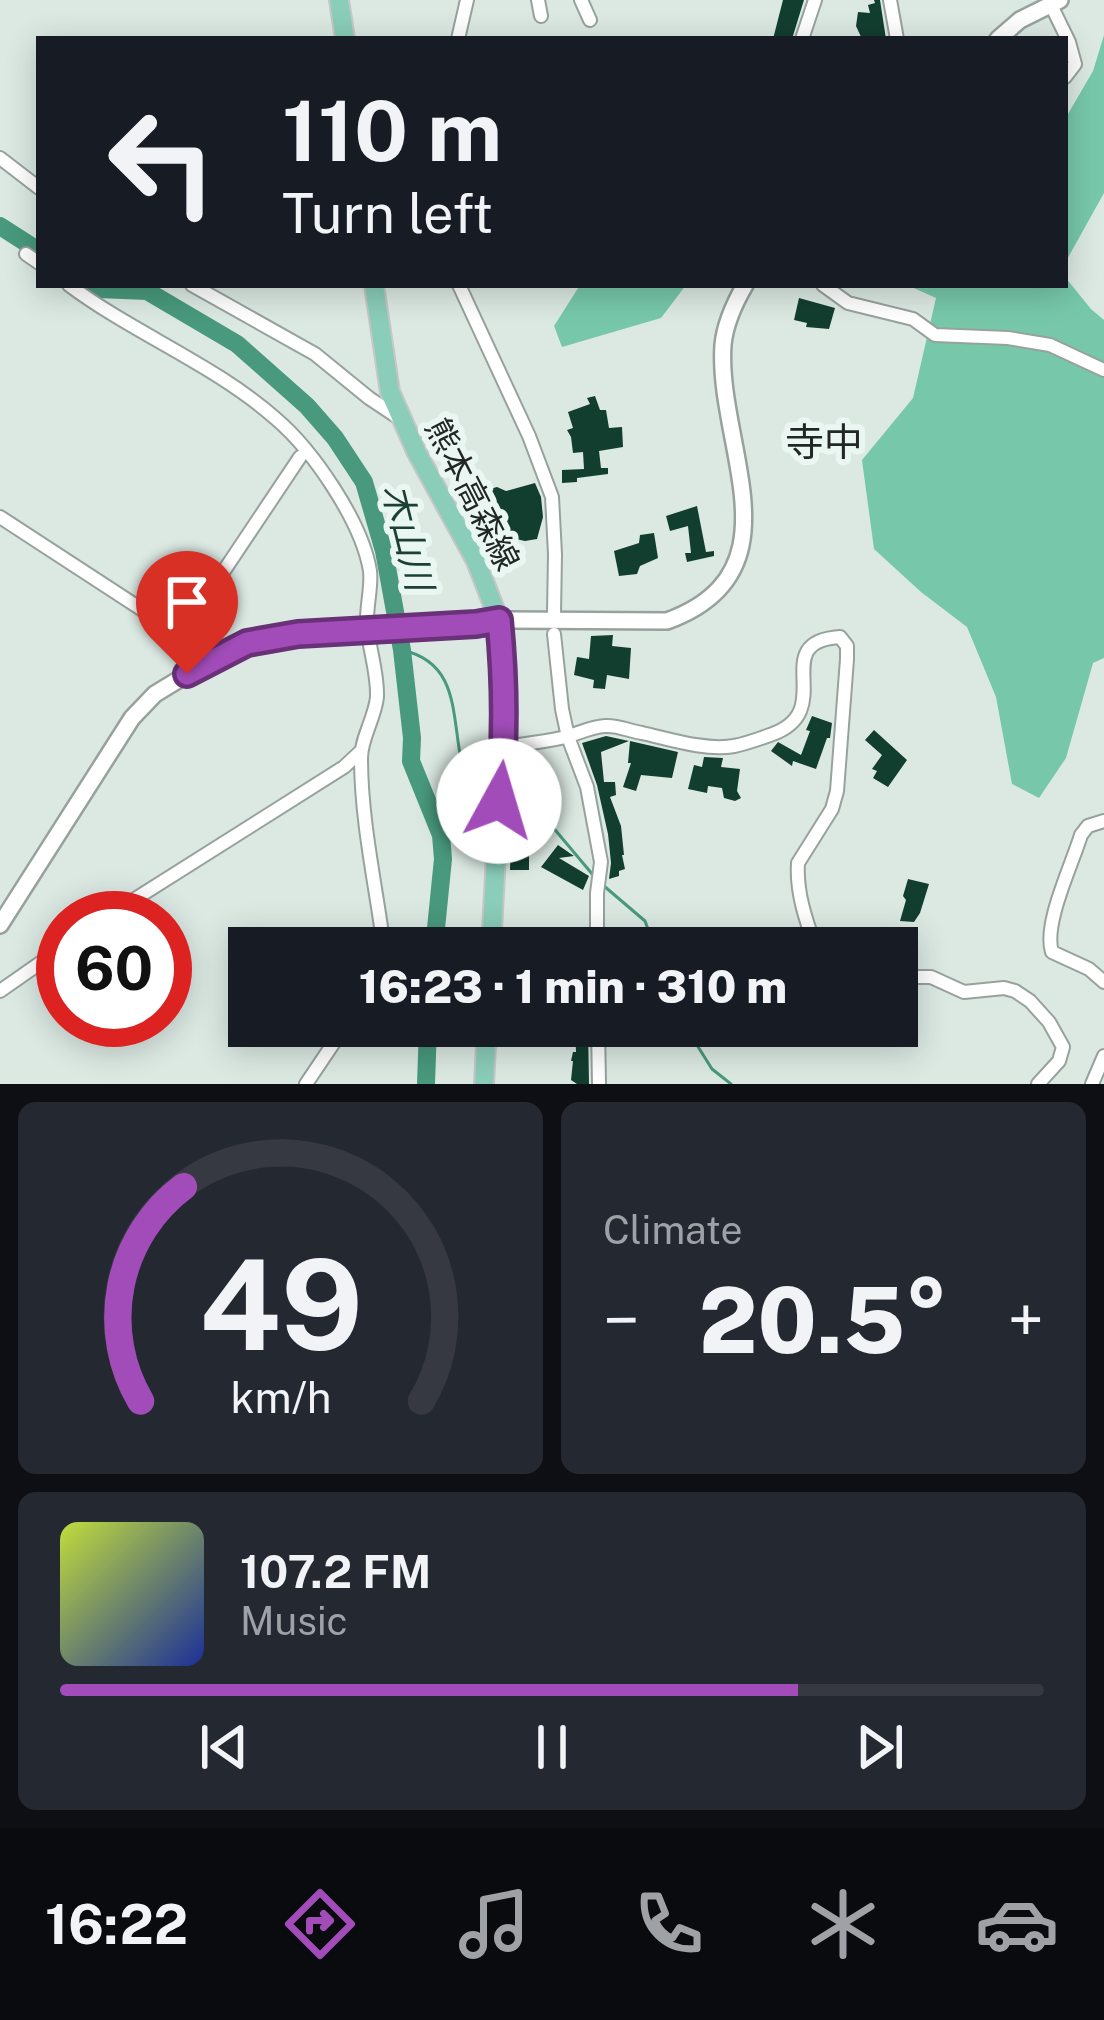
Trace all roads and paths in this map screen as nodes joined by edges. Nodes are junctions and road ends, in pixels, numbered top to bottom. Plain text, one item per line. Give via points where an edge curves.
1 (466, 0) edge
2 (538, 0) edge
3 (581, 0) edge
4 (815, 0) edge
5 (890, 0) edge
6 (1056, 2) edge
7 (541, 16) dead end
8 (590, 20) dead end
9 (459, 36) edge
10 (803, 36) edge
11 (896, 36) edge
12 (1001, 36) edge
13 (1067, 36) edge
14 (1068, 39) edge
15 (1068, 73) edge
16 (0, 158) edge
17 (36, 186) edge
18 (26, 254) dead end
19 (36, 261) edge
20 (74, 288) edge
21 (197, 288) edge
22 (374, 288) edge
23 (460, 288) edge
24 (743, 288) edge
25 (827, 288) edge
26 (1104, 370) edge
27 (402, 420) junction
28 (300, 457) dead end
29 (0, 517) edge
30 (554, 614) dead end
31 (499, 620) junction
32 (373, 629) junction
33 (554, 634) dead end
34 (181, 635) junction
35 (219, 655) junction
36 (568, 737) junction
37 (505, 747) junction
38 (360, 752) junction
39 (1104, 820) edge
40 (148, 891) edge
41 (0, 925) edge
42 (381, 927) edge
43 (492, 927) edge
44 (597, 927) edge
45 (810, 927) edge
46 (36, 966) edge
47 (918, 977) edge
48 (1104, 982) edge
49 (0, 991) edge
50 (331, 1047) edge
51 (486, 1047) edge
52 (598, 1047) edge
53 (1104, 1056) edge
54 (306, 1084) edge
55 (484, 1084) edge
56 (599, 1084) edge
57 (1038, 1084) edge
58 (1092, 1084) edge

1 - 9 street
2 - 7 street
3 - 8 street
4 - 10 street
5 - 11 street
6 - 12 street
6 - 13 street
14 - 15 street via 1075,64
16 - 17 street
18 - 19 street
20 - 32 street via 231,386 305,449 364,551
21 - 27 street via 316,354
22 - 27 main road, 熊本高森線 via 390,392
23 - 30 street via 552,497
24 - 31 street via 723,342 743,510 729,579 711,599 667,621
25 - 26 street via 935,335 1050,345
27 - 31 main road, 熊本高森線
28 - 34 street
29 - 34 street
31 - 32 street
31 - 37 main road, 熊本高森線
32 - 35 street via 298,634
32 - 38 street via 376,710
33 - 36 street
34 - 35 street
35 - 41 street via 132,718
36 - 37 street
36 - 44 street via 601,862
36 - 45 street via 607,725 731,747 775,734 802,707 802,658 810,645 844,640 837,790 797,863
37 - 43 main road, 熊本高森線
38 - 40 street
38 - 42 street
39 - 48 street via 1082,835 1048,939 1052,952
46 - 49 street
47 - 57 street via 964,992 1004,988 1030,1001 1063,1047
50 - 54 street
51 - 55 main road
52 - 56 street
53 - 58 street

